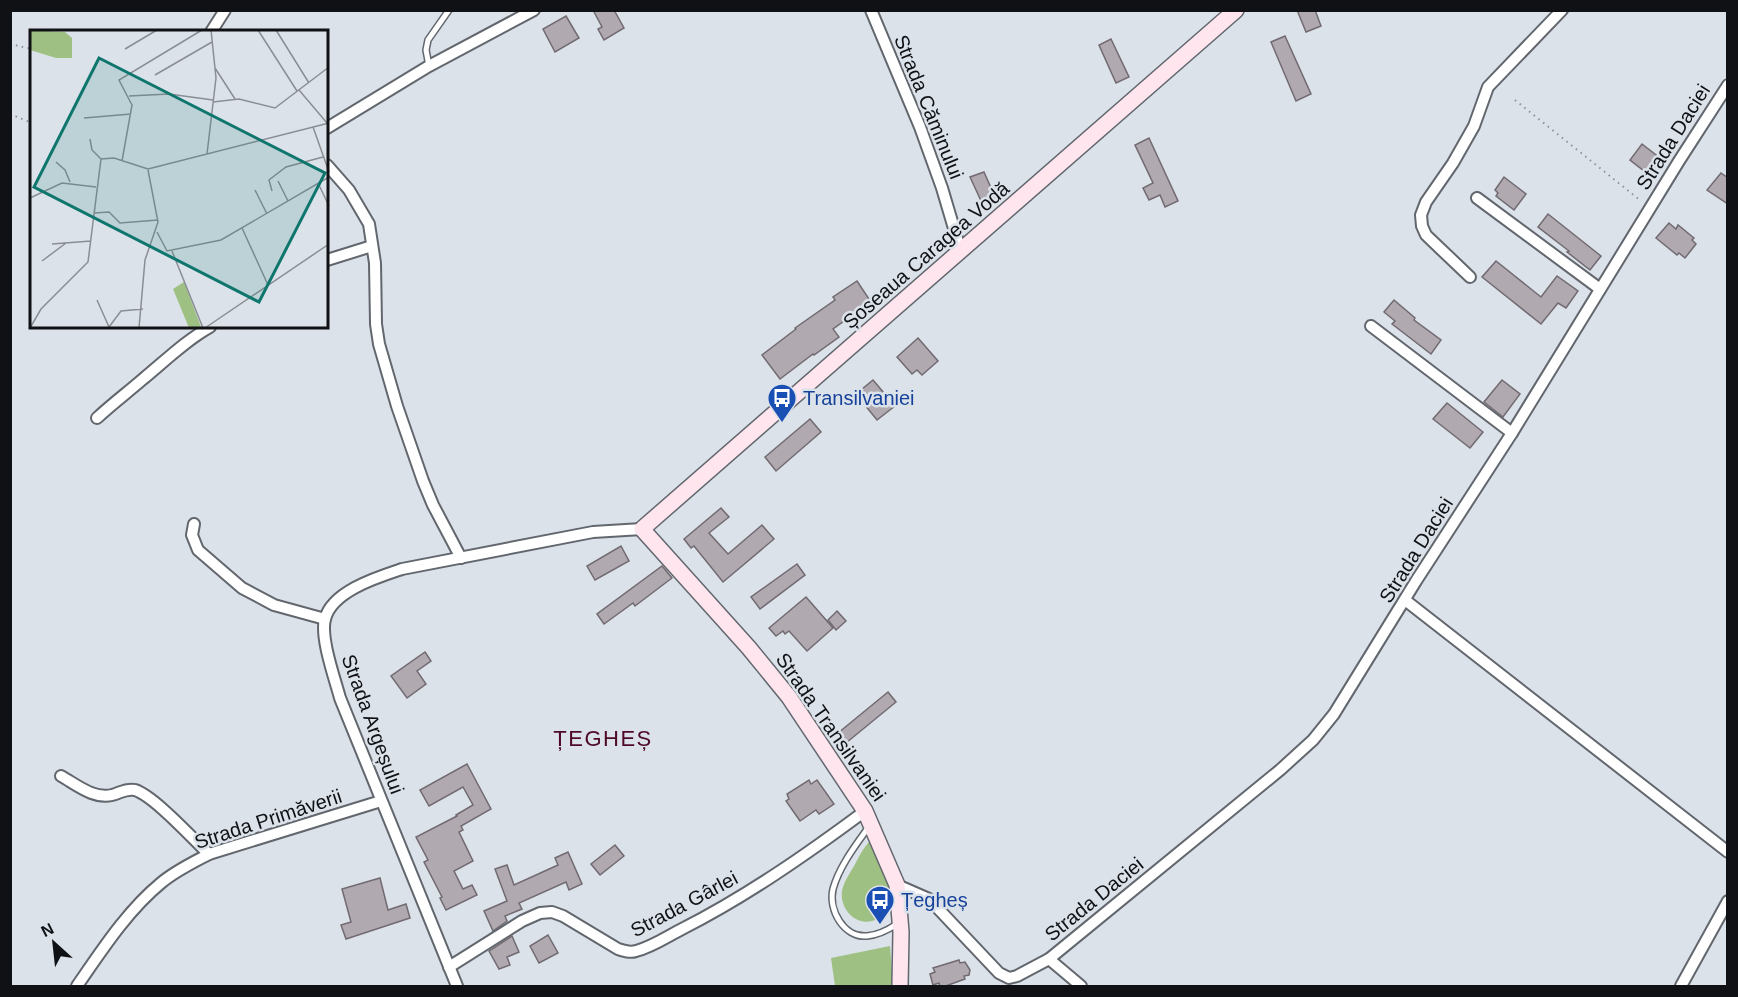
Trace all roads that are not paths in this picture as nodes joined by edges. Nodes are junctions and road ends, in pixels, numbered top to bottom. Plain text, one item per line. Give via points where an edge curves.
1 (225, 10) edge
2 (449, 10) edge
3 (534, 10) edge
4 (871, 10) edge
5 (1236, 10) edge
6 (1556, 13) edge
7 (213, 30) edge
8 (429, 66) junction
9 (1728, 85) edge
10 (328, 127) edge
11 (328, 166) edge
12 (1477, 198) dead end
13 (372, 246) junction
14 (961, 252) junction
15 (328, 260) edge
16 (1470, 277) dead end
17 (1600, 290) junction
18 (1371, 326) dead end
19 (209, 328) edge
20 (97, 418) dead end
21 (1512, 434) junction
22 (194, 524) dead end
23 (642, 529) junction
24 (461, 558) junction
25 (1405, 600) junction
26 (325, 619) junction
27 (61, 776) dead end
28 (381, 801) junction
29 (868, 817) junction
30 (1728, 852) edge
31 (209, 855) junction
32 (897, 885) junction
33 (1728, 901) edge
34 (900, 922) junction
35 (1049, 959) junction
36 (449, 967) junction
37 (77, 987) edge
38 (457, 987) edge
39 (900, 987) edge
40 (1081, 987) edge
41 (1681, 987) edge

1 - 7 street
2 - 8 lane via 428,39
3 - 8 street
4 - 14 street, Strada Căminului via 920,127
5 - 14 street, Șoseaua Caragea Vodă
6 - 16 street via 1488,87 1474,126 1421,215 1426,236
8 - 10 street
9 - 17 street, Strada Daciei
11 - 13 street via 349,190 369,224
12 - 17 street
13 - 15 street
13 - 24 street via 379,344 423,482
14 - 23 street, Șoseaua Caragea Vodă
17 - 21 street, Strada Daciei
18 - 21 street
19 - 20 street via 174,352
21 - 25 street, Strada Daciei
22 - 26 street via 192,535 198,550 242,588 274,605
23 - 24 street via 592,532
23 - 29 street, Strada Transilvaniei via 789,697
24 - 26 street via 373,579 334,604
25 - 30 street
25 - 35 street, Strada Daciei via 1334,714 1313,740
26 - 28 street, Strada Argeșului via 330,664 340,698
27 - 31 street via 99,796 131,789 143,794
28 - 31 street, Strada Primăverii
28 - 36 street, Strada Argeșului
29 - 32 street, Strada Transilvaniei
29 - 34 lane via 837,878 834,913 853,933 866,936 885,932
29 - 36 street, Strada Gârlei via 704,918 644,948 618,950 563,916 540,913
31 - 37 street, Strada Primăverii via 182,868 138,904
32 - 34 street, Strada Transilvaniei
32 - 35 street, Strada Daciei via 929,899 999,973 1009,978
33 - 41 street
34 - 39 street, Strada Transilvaniei
35 - 40 street
36 - 38 street, Strada Argeșului

